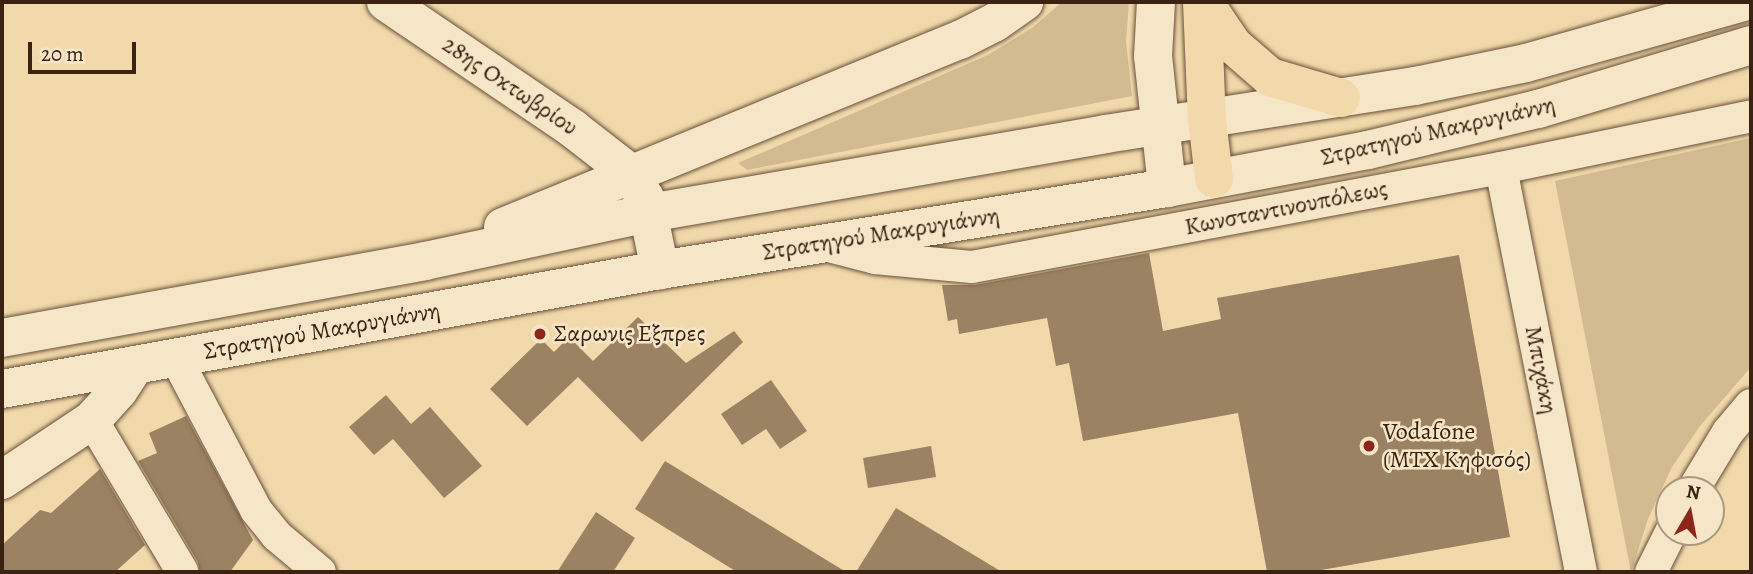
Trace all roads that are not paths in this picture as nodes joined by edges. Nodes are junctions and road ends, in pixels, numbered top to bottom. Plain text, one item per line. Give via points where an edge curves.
1 (386, 2) edge
2 (1024, 2) edge
3 (1156, 2) edge
4 (1203, 2) edge
5 (1743, 2) edge
6 (1751, 45) edge
7 (1341, 98) junction
8 (1751, 116) edge
9 (1207, 119) junction
10 (1161, 125) junction
11 (1501, 168) junction
12 (631, 174) junction
13 (1214, 179) junction
14 (1167, 188) junction
15 (649, 213) junction
16 (820, 243) junction
17 (425, 261) junction
18 (660, 270) junction
19 (125, 316) junction
20 (2, 338) edge
21 (176, 358) junction
22 (135, 365) junction
23 (2, 389) edge
24 (1751, 405) edge
25 (92, 421) junction
26 (1701, 476) edge
27 (2, 480) edge
28 (1664, 546) edge
29 (182, 571) edge
30 (320, 572) edge
31 (1581, 572) edge
32 (1651, 572) edge

1 - 12 street, 28ης Οκτωβρίου via 572,128
2 - 12 street via 960,40
3 - 10 street via 1153,56
4 - 7 highway via 1233,45 1270,77
4 - 9 highway
5 - 7 street, Στρατηγού Μακρυγιάννη via 1526,63
6 - 13 street, Στρατηγού Μακρυγιάννη via 1425,138
7 - 9 street, Στρατηγού Μακρυγιάννη
8 - 11 street, Κωνσταντινουπόλεως
9 - 10 street, Στρατηγού Μακρυγιάννη
9 - 13 highway
10 - 14 street
10 - 15 street, Στρατηγού Μακρυγιάννη
11 - 16 street, Κωνσταντινουπόλεως via 972,267 875,258
11 - 31 street, Μπιχάκη
12 - 15 street via 642,189
12 - 17 street
13 - 14 street, Στρατηγού Μακρυγιάννη
14 - 16 street, Στρατηγού Μακρυγιάννη
15 - 17 street, Στρατηγού Μακρυγιάννη
15 - 18 street
16 - 18 street, Στρατηγού Μακρυγιάννη
17 - 19 street, Στρατηγού Μακρυγιάννη
18 - 21 street, Στρατηγού Μακρυγιάννη
19 - 20 street, Στρατηγού Μακρυγιάννη
19 - 22 street
21 - 22 street, Στρατηγού Μακρυγιάννη
21 - 30 street via 256,510 276,537
22 - 23 street, Στρατηγού Μακρυγιάννη
22 - 25 street
24 - 26 street
25 - 27 street
25 - 29 street
28 - 32 street

